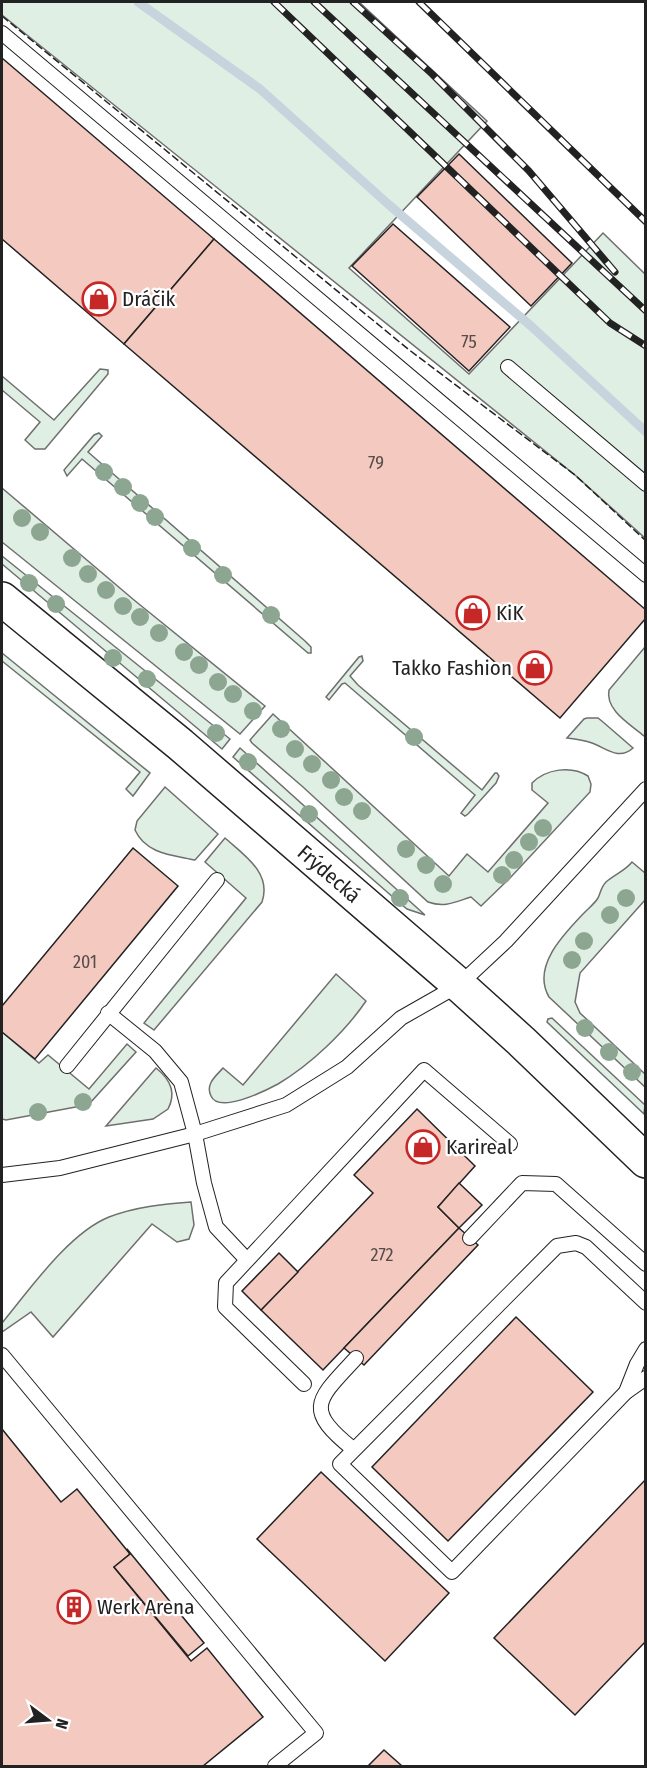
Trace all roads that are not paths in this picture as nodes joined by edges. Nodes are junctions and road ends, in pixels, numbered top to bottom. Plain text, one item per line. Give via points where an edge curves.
1 (2, 33) edge
2 (508, 367) dead end
3 (645, 484) edge
4 (645, 575) edge
5 (2, 599) edge
6 (645, 789) edge
7 (217, 880) dead end
8 (459, 985) junction
9 (108, 1013) junction
10 (67, 1066) dead end
11 (195, 1134) junction
12 (510, 1144) dead end
13 (645, 1161) edge
14 (2, 1175) edge
15 (470, 1238) dead end
16 (247, 1260) junction
17 (645, 1264) edge
18 (645, 1303) edge
19 (645, 1349) edge
20 (2, 1355) edge
21 (356, 1358) dead end
22 (645, 1378) edge
23 (304, 1384) dead end
24 (626, 1392) junction
25 (353, 1449) junction
26 (275, 1767) edge

1 - 4 lane
2 - 3 lane
5 - 8 main road, Frýdecká via 181,745
6 - 8 lane via 506,941
7 - 9 lane
8 - 11 lane via 401,1018 347,1066 286,1105
8 - 13 main road, Frýdecká
9 - 10 lane
9 - 11 lane via 155,1051 181,1082
11 - 14 lane via 60,1168
11 - 16 lane via 216,1227
12 - 16 lane via 424,1070
15 - 17 lane via 522,1183 556,1184
16 - 23 lane via 226,1283 225,1307
18 - 25 lane via 586,1247 576,1243 557,1246
19 - 24 lane
20 - 26 lane via 316,1733
21 - 25 lane via 321,1402 321,1417
22 - 24 lane
24 - 25 lane via 452,1572 340,1464

